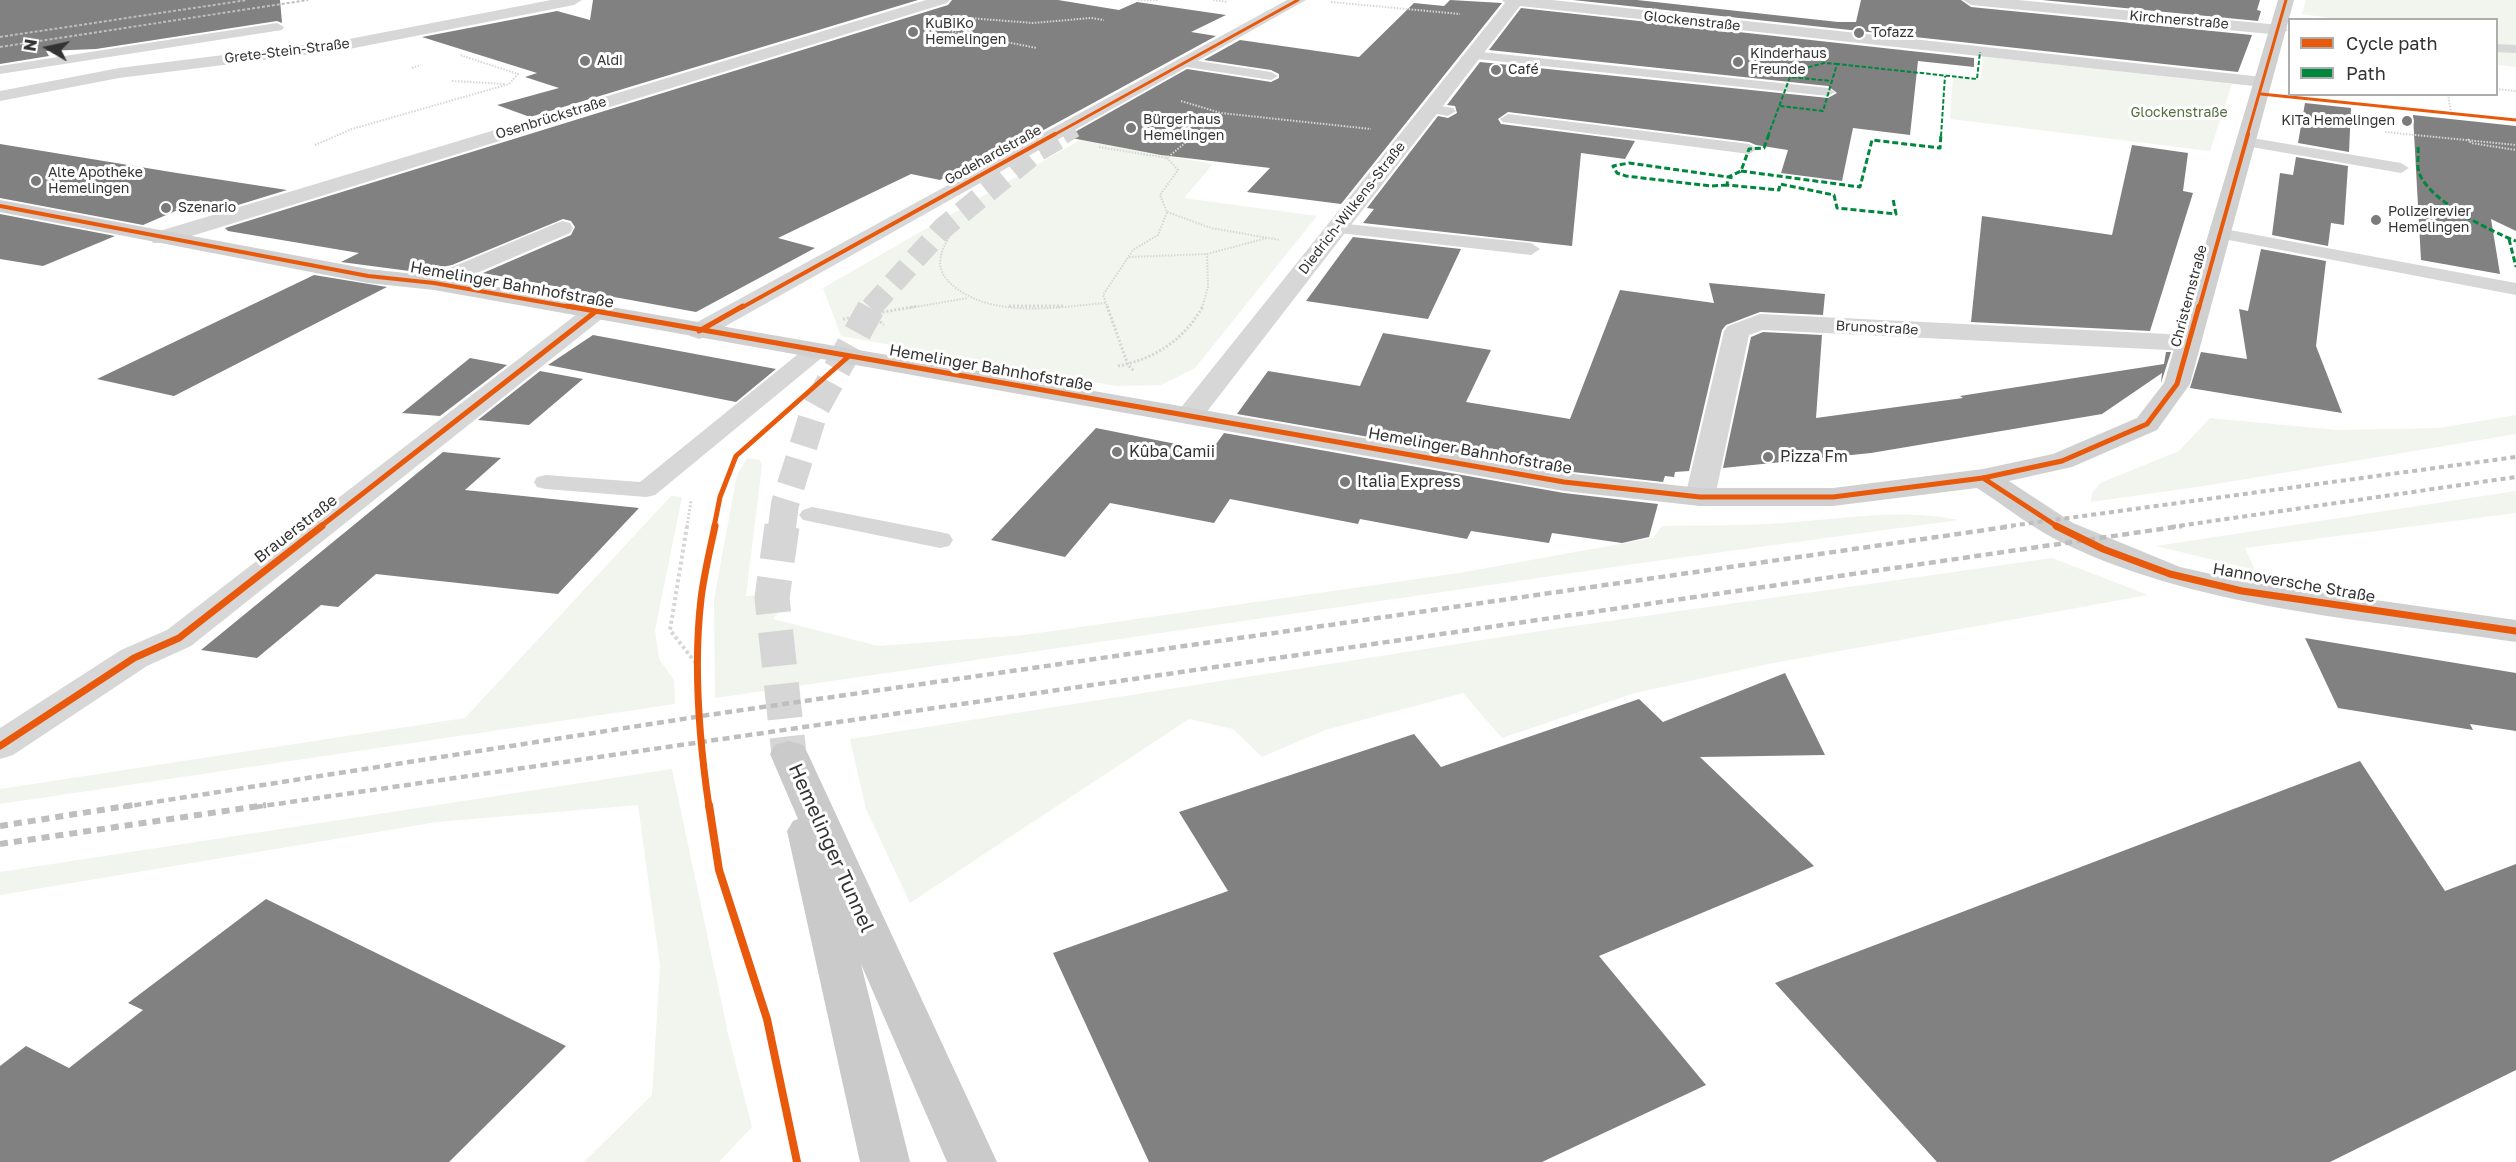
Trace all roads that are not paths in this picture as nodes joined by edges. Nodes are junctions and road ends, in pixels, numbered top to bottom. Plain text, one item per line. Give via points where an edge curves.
1 (574, 0) edge
2 (942, 0) edge
3 (1299, 0) edge
4 (1515, 0) edge
5 (1971, 0) edge
6 (2286, 0) edge
7 (1506, 9) edge
8 (277, 27) dead end
9 (2280, 30) junction
10 (2498, 48) edge
11 (2516, 49) edge
12 (1472, 55) junction
13 (1185, 63) junction
14 (0, 70) edge
15 (1271, 76) dead end
16 (2263, 82) junction
17 (1828, 92) dead end
18 (0, 96) edge
19 (1508, 119) dead end
20 (2246, 142) junction
21 (1749, 149) dead end
22 (2401, 168) dead end
23 (0, 206) edge
24 (562, 228) dead end
25 (2219, 233) junction
26 (1330, 236) junction
27 (161, 238) junction
28 (1531, 249) dead end
29 (434, 283) junction
30 (2516, 289) edge
31 (595, 312) junction
32 (699, 331) junction
33 (2188, 343) junction
34 (816, 351) junction
35 (1189, 416) junction
36 (1983, 478) junction
37 (546, 482) dead end
38 (1700, 497) junction
39 (813, 515) dead end
40 (940, 540) dead end
41 (2516, 631) edge
42 (0, 746) edge
43 (885, 1162) edge
44 (972, 1162) edge

1 - 18 street, Grete-Stein-Straße via 295,52 119,73
2 - 27 street, Osenbrückstraße
3 - 13 street, Godehardstraße
4 - 7 street, Diedrich-Wilkens-Straße
4 - 16 street, Glockenstraße
5 - 9 street, Kirchnerstraße
6 - 9 street, Christernstraße
7 - 12 street, Diedrich-Wilkens-Straße
8 - 14 lane
9 - 16 street, Christernstraße
10 - 11 lane
12 - 17 lane
12 - 26 street, Diedrich-Wilkens-Straße via 1439,110 1410,134
13 - 15 lane
13 - 32 street, Godehardstraße
16 - 20 street, Christernstraße
19 - 21 lane
20 - 22 lane
20 - 25 street, Christernstraße
23 - 27 street, Hemelinger Bahnhofstraße
24 - 29 street
25 - 30 lane, Christernstraße
25 - 33 street, Christernstraße
26 - 28 lane
26 - 35 street, Diedrich-Wilkens-Straße
27 - 29 street, Hemelinger Bahnhofstraße via 368,276
29 - 31 street, Hemelinger Bahnhofstraße
31 - 32 street, Hemelinger Bahnhofstraße
31 - 42 street, Brauerstraße via 180,638 134,658
32 - 34 street, Hemelinger Bahnhofstraße
33 - 36 street, Christernstraße via 2177,384 2147,424 2062,462
33 - 38 street, Brunostraße via 1760,322 1737,331
34 - 35 street, Hemelinger Bahnhofstraße
34 - 37 lane via 646,490
35 - 38 street, Hemelinger Bahnhofstraße via 1564,482
36 - 38 street, Hemelinger Bahnhofstraße via 1833,497
36 - 41 street, Hannoversche Straße via 2029,510 2103,549 2170,574 2242,591
39 - 40 lane
43 - 44 main road, Hemelinger Tunnel via 789,753

